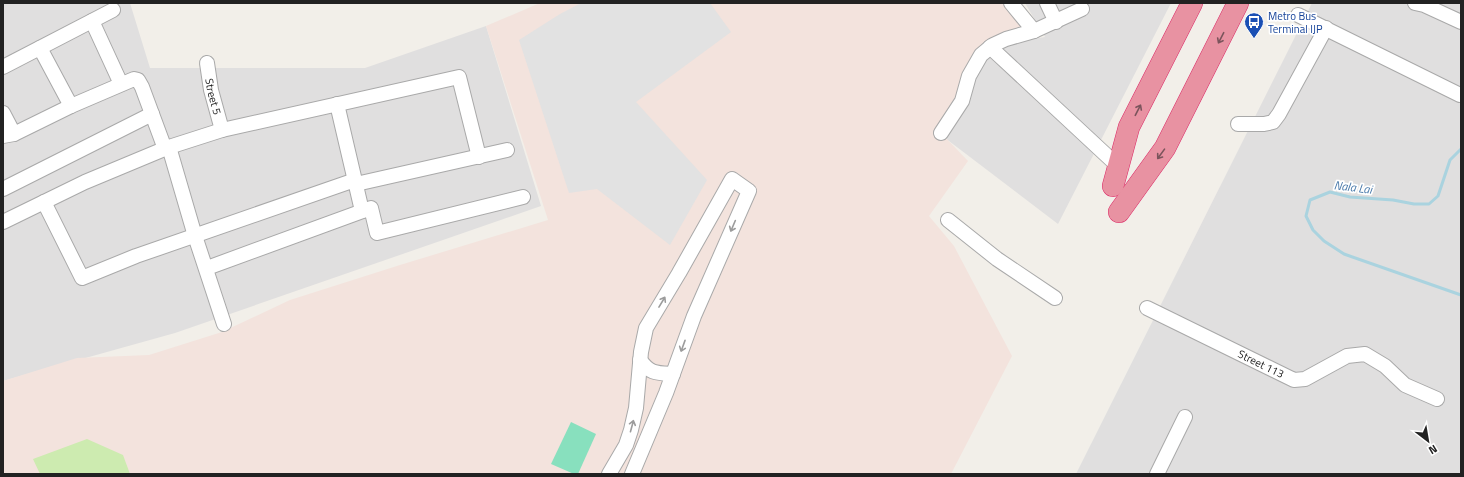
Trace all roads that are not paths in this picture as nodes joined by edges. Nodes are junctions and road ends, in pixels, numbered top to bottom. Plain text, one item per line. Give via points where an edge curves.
1 (1012, 3) edge
2 (1047, 3) edge
3 (1192, 3) edge
4 (1238, 3) edge
5 (1415, 3) edge
6 (113, 10) dead end
7 (1082, 10) dead end
8 (1298, 15) dead end
9 (92, 21) junction
10 (1056, 22) junction
11 (1461, 22) edge
12 (1326, 28) junction
13 (1034, 31) junction
14 (990, 47) junction
15 (40, 48) junction
16 (207, 63) dead end
17 (3, 68) edge
18 (121, 84) junction
19 (1460, 95) dead end
20 (337, 104) junction
21 (71, 106) junction
22 (3, 114) edge
23 (152, 114) junction
24 (1238, 124) dead end
25 (222, 130) junction
26 (941, 133) dead end
27 (8, 135) edge
28 (167, 148) junction
29 (507, 150) dead end
30 (478, 157) junction
31 (1118, 166) junction
32 (356, 182) junction
33 (1113, 186) dead end
34 (3, 189) edge
35 (522, 197) dead end
36 (44, 202) junction
37 (362, 211) junction
38 (1119, 212) dead end
39 (948, 220) dead end
40 (3, 222) edge
41 (195, 236) junction
42 (207, 268) junction
43 (1055, 298) dead end
44 (1146, 308) dead end
45 (224, 324) dead end
46 (640, 360) junction
47 (673, 374) junction
48 (1437, 399) dead end
49 (1185, 416) dead end
50 (626, 445) junction
51 (642, 451) junction
52 (609, 474) edge
53 (632, 474) edge
54 (1157, 474) edge

1 - 13 street
2 - 10 street
31 -> 3 highway via 1130,127
4 -> 38 highway via 1165,148
5 - 11 street
6 - 9 street
7 - 10 street
8 - 12 street
9 - 15 street
9 - 18 street
10 - 13 street
12 - 19 street
12 - 24 street via 1273,122
13 - 14 street
14 - 26 street via 981,55 969,76 962,101
14 - 31 street
15 - 17 street
15 - 21 street
16 - 25 street, Street 5
18 - 21 street
18 - 23 street via 138,80
20 - 25 street
20 - 30 street via 459,78
20 - 32 street
21 - 27 street
22 - 27 street
23 - 28 street
23 - 34 street
25 - 28 street
28 - 36 street via 84,182
28 - 41 street
29 - 30 street
30 - 32 street
31 - 33 highway
32 - 37 street
32 - 41 street
35 - 37 street via 376,233 371,208
36 - 40 street
36 - 41 street via 82,278
37 - 42 street
39 - 43 street via 997,259
41 - 42 street
42 - 45 street
44 - 48 street, Street 113 via 1294,380 1305,379 1347,356 1365,354 1384,366 1405,385
46 - 47 street via 655,373
46 -> 47 street via 646,328 732,179 749,191 694,316
50 -> 46 street via 636,408
47 - 51 street
49 - 54 street
50 - 51 street
50 - 52 street
51 - 53 street

